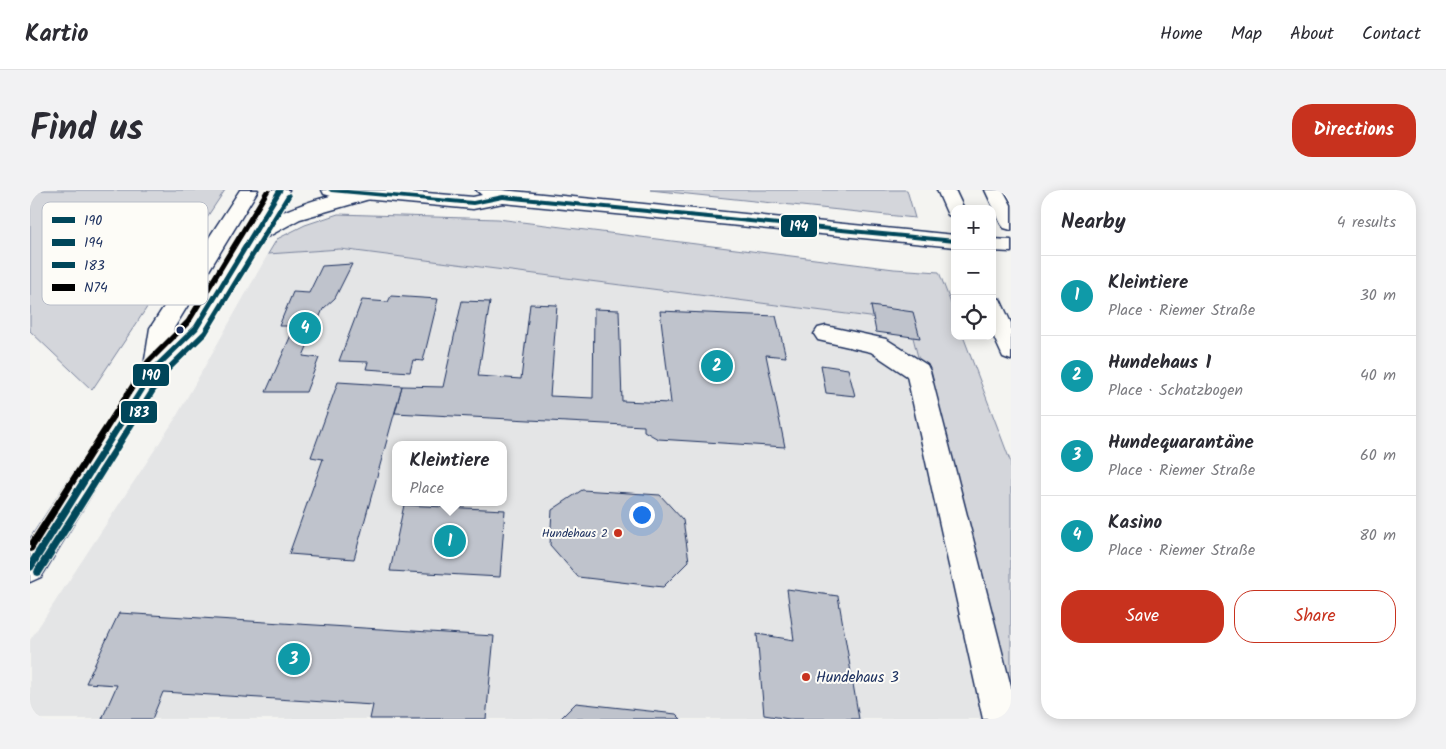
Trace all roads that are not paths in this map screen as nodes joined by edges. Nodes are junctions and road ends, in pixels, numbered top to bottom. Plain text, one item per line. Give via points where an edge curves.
1 (249, 190) edge
2 (280, 190) edge
3 (331, 190) edge
4 (485, 190) edge
5 (946, 190) edge
6 (994, 190) edge
7 (366, 194) junction
8 (503, 197) junction
9 (952, 205) edge
10 (1011, 224) edge
11 (249, 241) junction
12 (951, 241) edge
13 (996, 244) edge
14 (1011, 246) edge
15 (208, 255) edge
16 (176, 305) edge
17 (996, 314) edge
18 (826, 334) dead end
19 (1011, 351) edge
20 (156, 367) junction
21 (30, 567) edge
22 (1001, 719) edge

1 - 15 main road
2 - 11 main road
3 - 7 main road
4 - 8 main road
5 - 9 main road
6 - 10 main road
7 - 8 main road via 473,203
7 - 11 main road via 299,211 269,225
8 - 12 main road
11 - 20 main road via 196,328
13 - 14 main road
16 - 20 main road via 162,328
17 - 19 main road
18 - 22 main road via 878,345 918,371
20 - 21 main road

